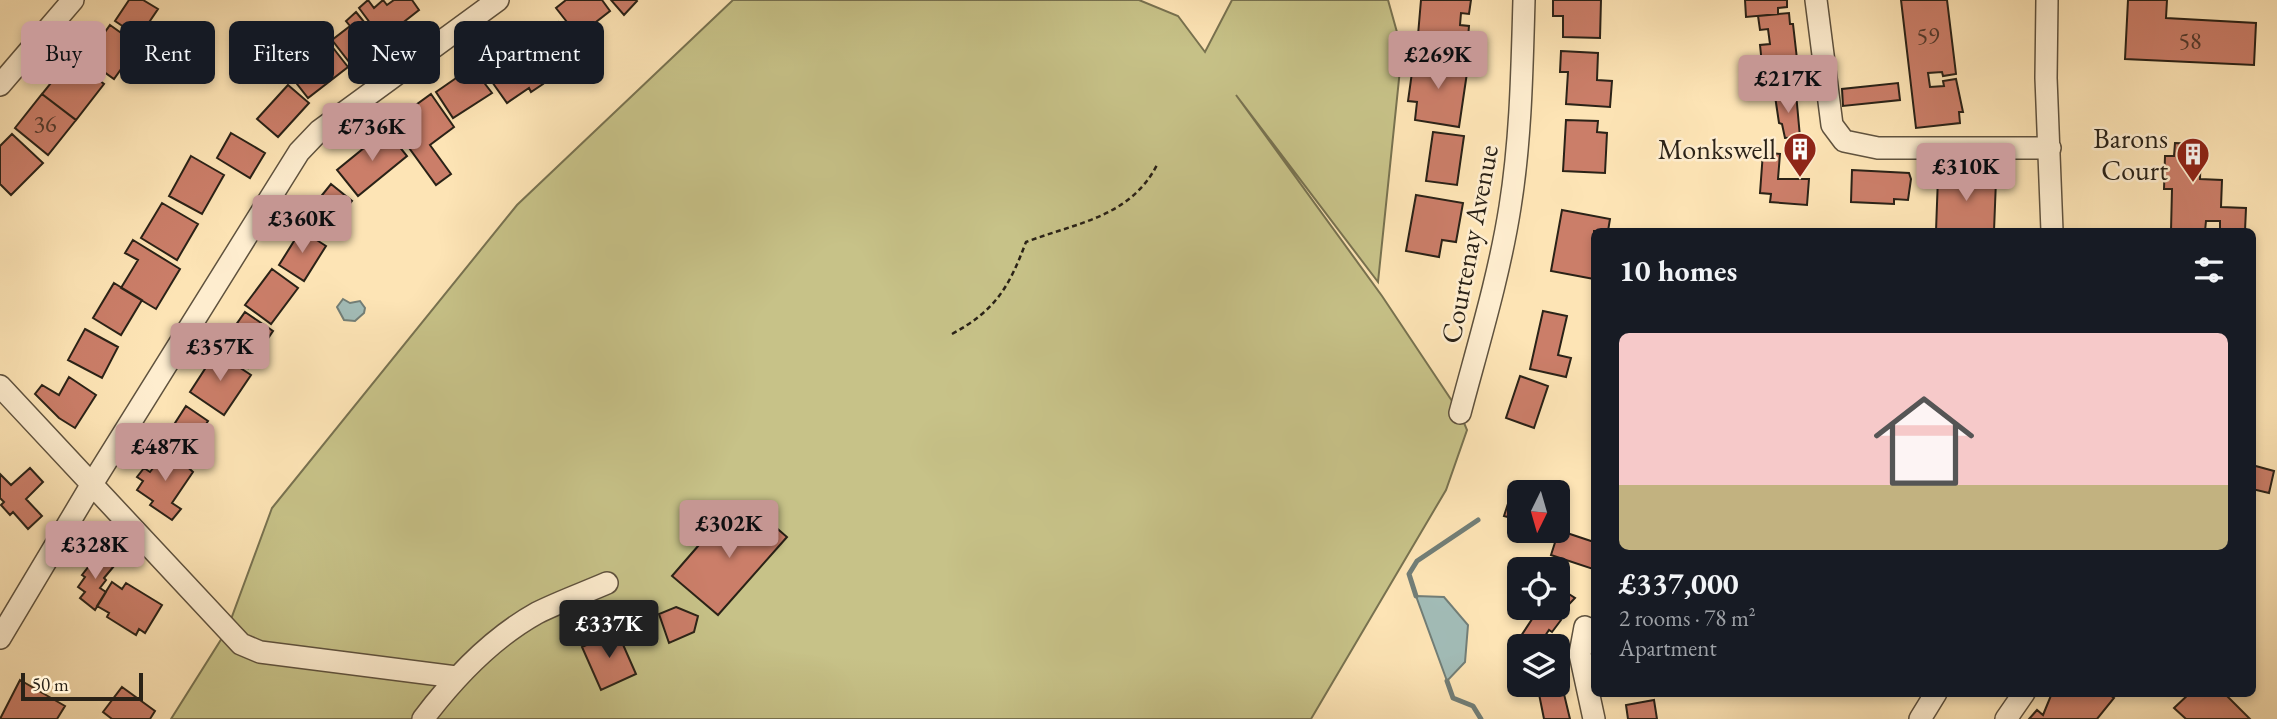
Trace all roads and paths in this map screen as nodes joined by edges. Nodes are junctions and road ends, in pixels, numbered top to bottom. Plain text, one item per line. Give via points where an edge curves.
1 (74, 0) edge
2 (498, 0) edge
3 (1524, 0) edge
4 (1816, 0) edge
5 (2047, 0) edge
6 (0, 85) edge
7 (2050, 148) junction
8 (1158, 163) dead end
9 (2052, 228) edge
10 (952, 334) dead end
11 (0, 386) edge
12 (1460, 414) dead end
13 (92, 484) junction
14 (607, 583) dead end
15 (1585, 627) dead end
16 (0, 638) edge
17 (456, 677) junction
18 (2021, 697) edge
19 (424, 719) edge
20 (1594, 719) edge
21 (2006, 719) edge

1 - 6 street
2 - 13 street via 319,131 299,152
3 - 12 street, Courtenay Avenue via 1519,136 1510,206
4 - 7 street via 1832,125 1844,141 1878,148
5 - 7 street
7 - 9 street
8 - 10 path via 1136,197 1121,206 1026,242 1009,285 989,307
11 - 13 street
13 - 16 street
13 - 17 street via 241,644 260,652
14 - 17 street via 537,614
15 - 20 street via 1571,649
17 - 19 street
18 - 21 street

